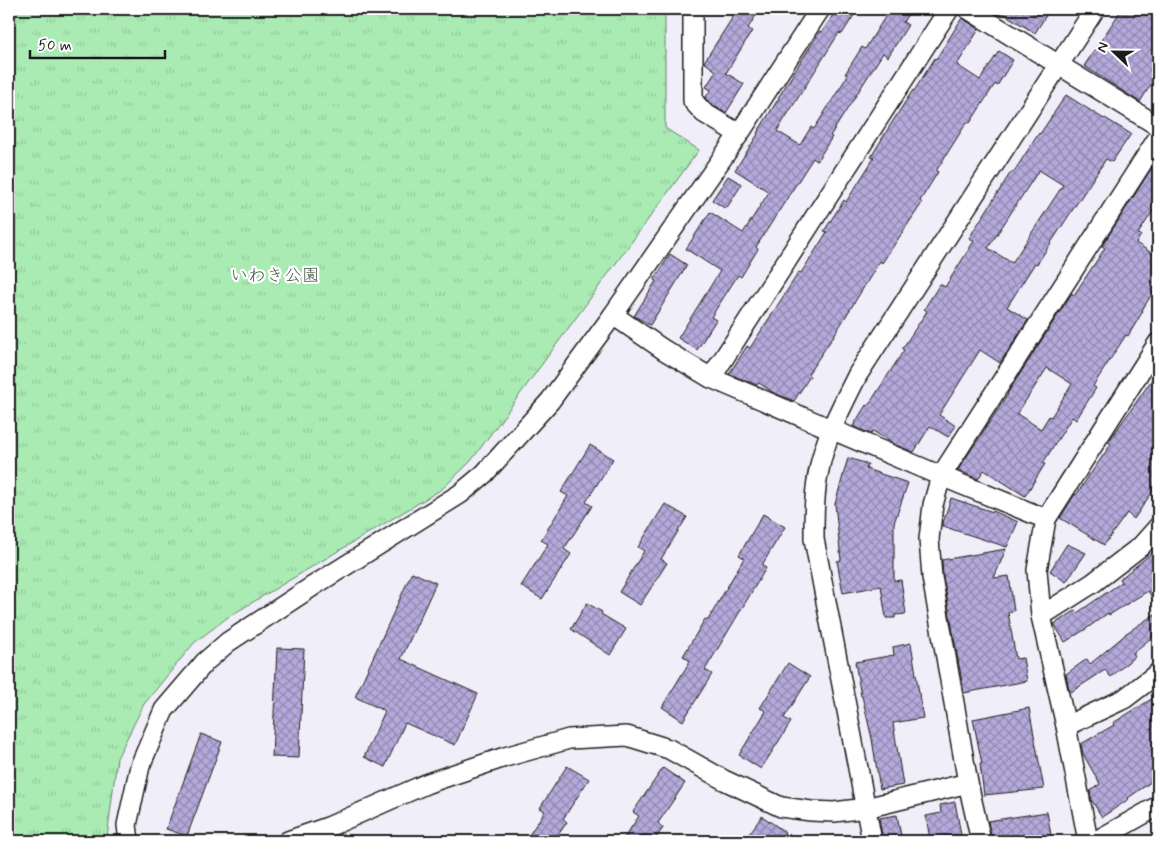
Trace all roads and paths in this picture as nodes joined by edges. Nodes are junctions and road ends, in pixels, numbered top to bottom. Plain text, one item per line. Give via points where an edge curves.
1 (693, 9) edge
2 (820, 9) edge
3 (949, 9) edge
4 (968, 9) edge
5 (1095, 9) edge
6 (1060, 64) junction
7 (1158, 126) edge
8 (739, 134) junction
9 (1158, 138) edge
10 (613, 315) junction
11 (1158, 343) edge
12 (711, 378) junction
13 (831, 430) junction
14 (941, 476) junction
15 (1046, 519) junction
16 (1158, 527) edge
17 (1041, 616) junction
18 (1158, 673) edge
19 (1066, 726) junction
20 (968, 782) junction
21 (1158, 806) edge
22 (866, 808) junction
23 (129, 841) edge
24 (288, 841) edge
25 (872, 841) edge
26 (981, 841) edge
27 (1088, 841) edge
28 (1096, 841) edge

1 - 8 street via 693,101 704,113
2 - 8 street
3 - 12 street
4 - 6 street
5 - 6 street
6 - 7 street
6 - 13 street via 858,374
8 - 10 street
9 - 14 street
10 - 12 street
10 - 23 street via 550,402 484,474 460,494 228,642 205,662 164,710 140,766 127,825
11 - 15 street
12 - 13 street
13 - 14 street
13 - 22 street via 819,469 814,539
14 - 15 street
14 - 20 street via 933,505 930,539 932,577
15 - 17 street via 1037,570
16 - 17 street via 1141,546 1093,583
17 - 19 street
18 - 19 street via 1124,699
19 - 27 street
20 - 22 street
20 - 26 street
21 - 28 street
22 - 24 street via 834,812 781,807 668,748 628,736 569,739 428,784
22 - 25 street

